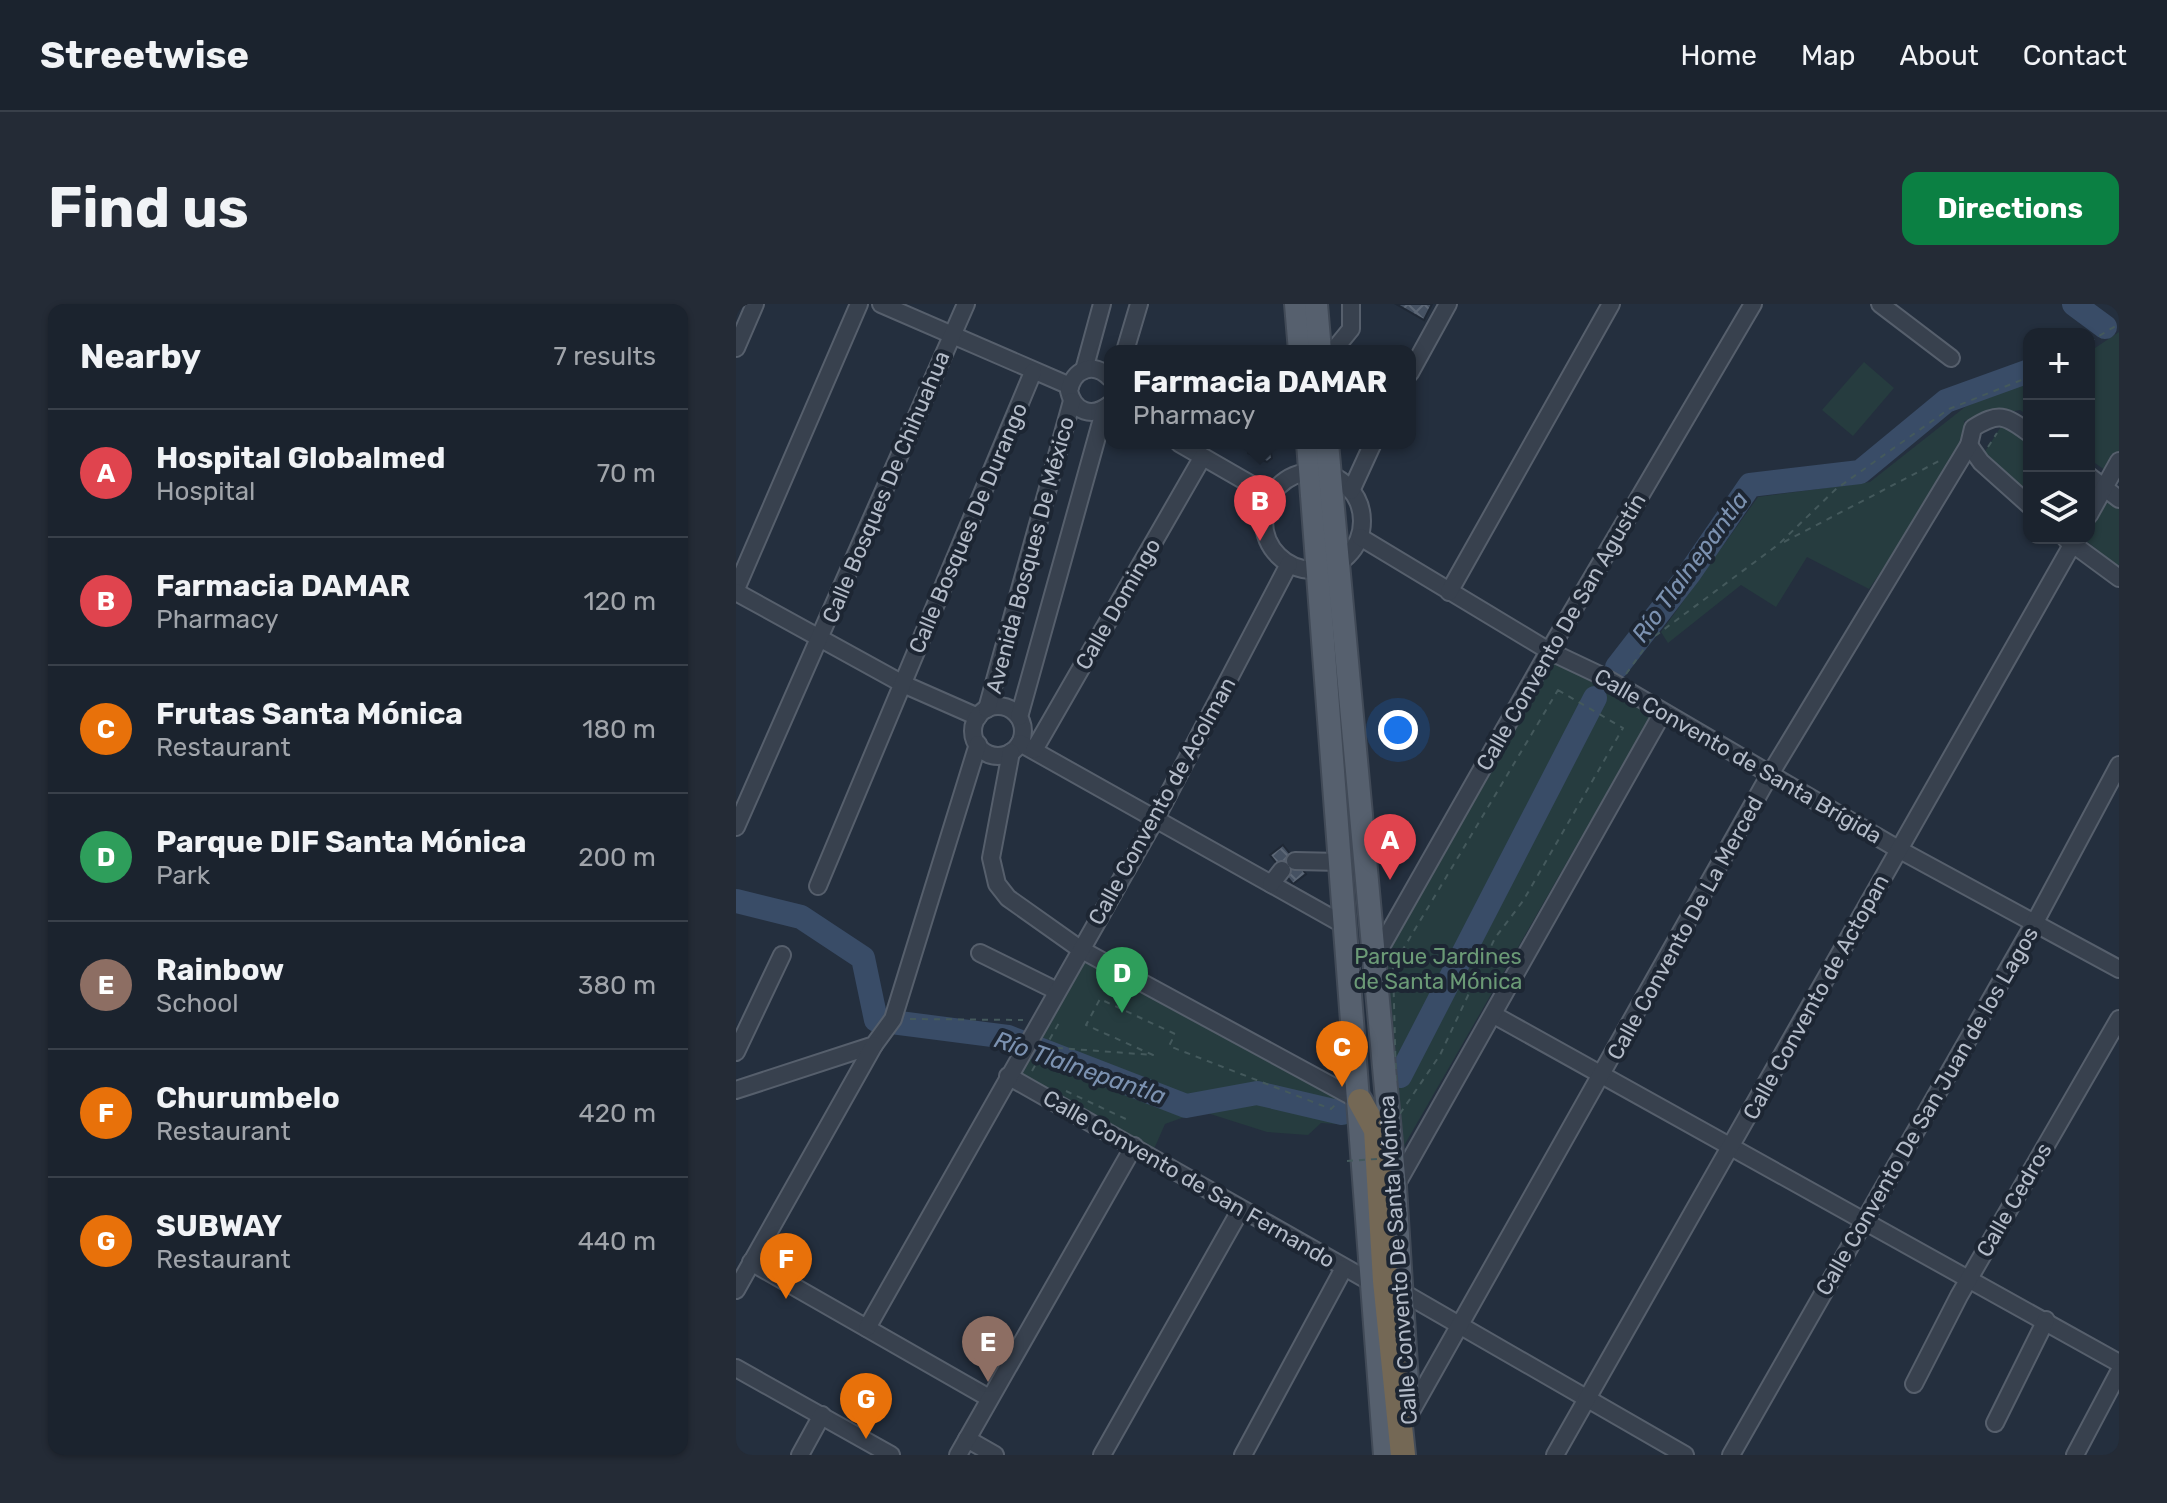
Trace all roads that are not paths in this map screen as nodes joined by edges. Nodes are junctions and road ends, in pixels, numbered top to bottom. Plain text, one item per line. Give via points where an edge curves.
1 (755, 304) edge
2 (859, 304) edge
3 (881, 304) edge
4 (966, 304) edge
5 (1102, 304) edge
6 (1139, 304) edge
7 (1296, 304) edge
8 (1316, 304) edge
9 (1351, 304) edge
10 (1448, 304) edge
11 (1611, 304) edge
12 (1753, 304) edge
13 (1880, 304) edge
14 (951, 335) junction
15 (1127, 345) edge
16 (1299, 345) edge
17 (1319, 345) edge
18 (1338, 345) edge
19 (736, 348) edge
20 (1951, 358) dead end
21 (1416, 362) edge
22 (1084, 370) junction
23 (1033, 372) junction
24 (1104, 374) edge
25 (1071, 393) junction
26 (1104, 407) edge
27 (1104, 420) edge
28 (2023, 428) edge
29 (1188, 449) edge
30 (1310, 449) edge
31 (1326, 449) edge
32 (1370, 449) edge
33 (1976, 449) junction
34 (1202, 458) junction
35 (2119, 461) edge
36 (1320, 474) junction
37 (2095, 481) edge
38 (2104, 488) junction
39 (1351, 491) junction
40 (1271, 496) junction
41 (2119, 499) edge
42 (2023, 500) edge
43 (2095, 504) edge
44 (1360, 537) junction
45 (2069, 544) edge
46 (2076, 544) edge
47 (1289, 564) junction
48 (1328, 568) junction
49 (2119, 578) edge
50 (736, 590) edge
51 (1449, 592) junction
52 (820, 639) junction
53 (1549, 651) junction
54 (903, 684) junction
55 (982, 713) junction
56 (1662, 714) junction
57 (1019, 717) junction
58 (978, 744) junction
59 (1022, 748) junction
60 (2119, 765) edge
61 (1769, 776) junction
62 (1156, 818) junction
63 (736, 827) edge
64 (1898, 849) junction
65 (1341, 862) junction
66 (1271, 884) junction
67 (818, 886) dead end
68 (2035, 922) junction
69 (1346, 926) junction
70 (1080, 949) junction
71 (980, 953) dead end
72 (782, 955) dead end
73 (1372, 962) junction
74 (2119, 969) edge
75 (1057, 991) junction
76 (1494, 1015) junction
77 (2119, 1019) edge
78 (878, 1040) junction
79 (736, 1052) edge
80 (1008, 1076) junction
81 (1602, 1077) junction
82 (736, 1090) edge
83 (1348, 1102) junction
84 (1387, 1104) junction
85 (1376, 1130) junction
86 (1134, 1146) junction
87 (1732, 1149) junction
88 (1395, 1187) junction
89 (1241, 1209) junction
90 (1864, 1223) junction
91 (751, 1262) junction
92 (1344, 1268) junction
93 (1969, 1278) junction
94 (1385, 1285) junction
95 (736, 1290) edge
96 (2046, 1320) junction
97 (1459, 1323) junction
98 (867, 1328) junction
99 (2119, 1363) edge
100 (736, 1368) edge
101 (2119, 1372) edge
102 (1914, 1384) dead end
103 (989, 1398) junction
104 (1587, 1399) junction
105 (822, 1415) junction
106 (1409, 1415) junction
107 (1995, 1423) dead end
108 (967, 1439) junction
109 (994, 1454) edge
110 (800, 1455) edge
111 (891, 1455) edge
112 (958, 1455) edge
113 (1102, 1455) edge
114 (1243, 1455) edge
115 (1385, 1455) edge
116 (1403, 1455) edge
117 (1414, 1455) edge
118 (1555, 1455) edge
119 (1685, 1455) edge
120 (1731, 1455) edge
121 (2075, 1455) edge

1 - 19 street
2 - 50 street
3 - 14 street
4 - 14 street, Calle Bosques De Chihuahua
5 - 22 street
6 - 15 street
7 - 16 main road
8 - 17 main road
9 - 18 street via 1351,329
10 - 21 street
11 - 51 street
12 - 53 street, Calle Convento De San Agustín
13 - 20 street
14 - 23 street
14 - 52 street, Calle Bosques De Chihuahua
22 - 24 street
22 - 25 street
23 - 25 street
23 - 54 street, Calle Bosques De Durango
25 - 26 street via 1087,412
25 - 55 street, Avenida Bosques De México
27 - 57 street
28 - 33 street, Calle Convento De La Merced via 2009,418 1991,417 1973,428
29 - 34 street
30 - 36 main road, Calle Convento De Santa Mónica
31 - 36 main road, Calle Convento De Santa Mónica
32 - 39 street
33 - 42 street via 1981,462
33 - 61 street, Calle Convento De La Merced
34 - 40 street
34 - 59 street, Calle Domingo
35 - 38 street
36 - 39 street
36 - 40 street via 1287,479
36 - 48 main road, Calle Convento De Santa Mónica
37 - 38 street
38 - 41 street
38 - 43 street
39 - 44 street via 1362,515
40 - 47 street via 1264,529 1272,550
44 - 48 street via 1352,552
44 - 51 street, Calle Convento de Santa Brígida
45 - 64 street, Calle Convento de Actopan
46 - 49 street
47 - 48 street
47 - 62 street, Calle Convento de Acolman
48 - 65 main road, Calle Convento De Santa Mónica
48 - 73 main road, Calle Convento De Santa Mónica
50 - 52 street
51 - 53 street, Calle Convento de Santa Brígida
52 - 54 street
52 - 63 street, Calle Bosques De Chihuahua
53 - 56 street, Calle Convento de Santa Brígida
53 - 73 street, Calle Convento De San Agustín
54 - 55 street
54 - 67 street, Calle Bosques De Durango
55 - 57 street via 1003,706
55 - 58 street via 974,732
56 - 61 street, Calle Convento de Santa Brígida
56 - 76 street
57 - 59 street
58 - 59 street via 993,755
58 - 78 street via 893,1019
59 - 62 street
59 - 70 street via 992,870 1008,898
60 - 68 street, Calle Convento De San Juan de los Lagos
61 - 64 street, Calle Convento de Santa Brígida
61 - 81 street, Calle Convento De La Merced
62 - 66 street
62 - 70 street, Calle Convento de Acolman
64 - 68 street, Calle Convento de Santa Brígida
64 - 87 street, Calle Convento de Actopan
65 - 66 street via 1289,866
65 - 69 main road, Calle Convento De Santa Mónica
66 - 69 street
68 - 74 street, Calle Convento de Santa Brígida
68 - 90 street, Calle Convento De San Juan de los Lagos
69 - 83 main road, Calle Convento De Santa Mónica
70 - 75 street, Calle Convento de Acolman
70 - 83 street
71 - 75 street
72 - 79 street
73 - 84 main road, Calle Convento De Santa Mónica
75 - 80 street, Calle Convento de Acolman
76 - 81 street
76 - 88 street
77 - 93 street, Calle Cedros
78 - 82 street
78 - 91 street
80 - 86 street, Calle Convento de San Fernando
80 - 98 street, Calle Convento de Acolman
81 - 87 street
81 - 97 street, Calle Convento De La Merced
83 - 85 highway
83 - 94 main road, Calle Convento De Santa Mónica
84 - 85 highway
84 - 88 main road, Calle Convento De Santa Mónica
85 - 94 highway
86 - 89 street, Calle Convento de San Fernando
86 - 103 street
87 - 90 street
87 - 104 street, Calle Convento de Actopan
88 - 94 main road, Calle Convento De Santa Mónica
89 - 92 street, Calle Convento de San Fernando
89 - 113 street
90 - 93 street
90 - 120 street, Calle Convento De San Juan de los Lagos
91 - 95 street
91 - 98 street
92 - 94 street, Calle Convento de San Fernando
92 - 114 street
93 - 96 street
93 - 102 street, Calle Cedros
94 - 97 street, Calle Convento de San Fernando
94 - 106 main road, Calle Convento De Santa Mónica
94 - 115 main road, Calle Convento De Santa Mónica
94 - 116 highway
96 - 99 street
96 - 107 street
97 - 104 street, Calle Convento de San Fernando
97 - 106 street, Calle Convento De La Merced
98 - 103 street
100 - 105 street
101 - 121 street
103 - 108 street
104 - 118 street, Calle Convento de Actopan
104 - 119 street, Calle Convento de San Fernando
105 - 110 street
105 - 111 street
106 - 117 main road, Calle Convento De Santa Mónica
108 - 109 street
108 - 112 street

